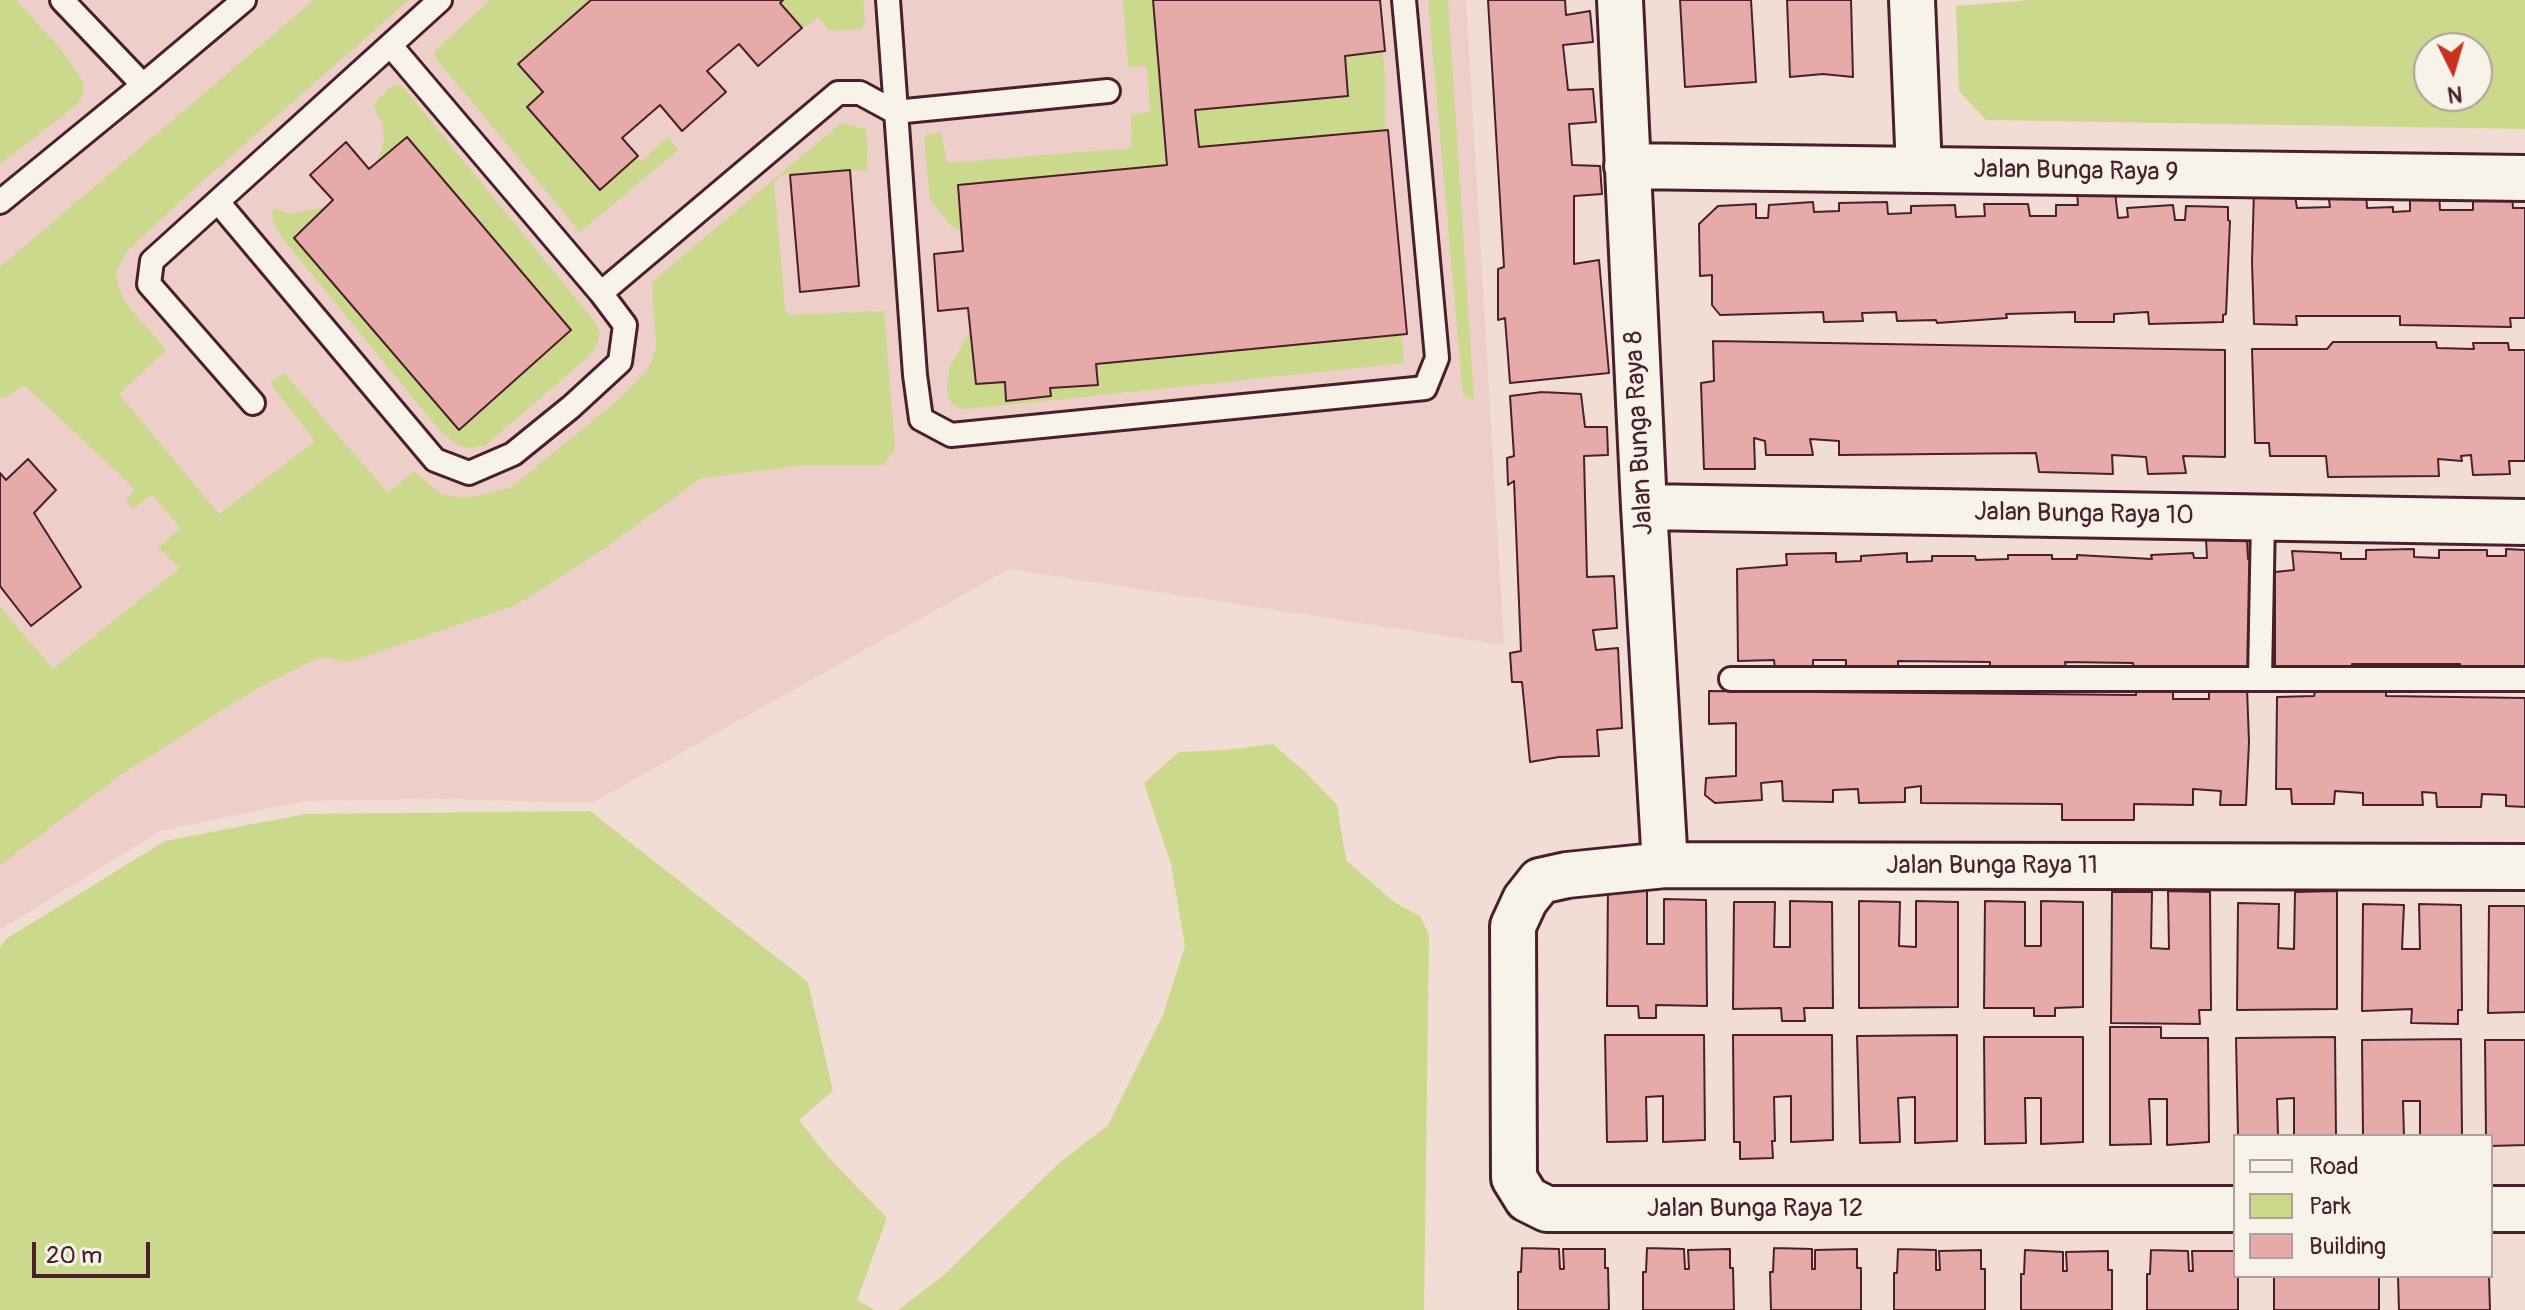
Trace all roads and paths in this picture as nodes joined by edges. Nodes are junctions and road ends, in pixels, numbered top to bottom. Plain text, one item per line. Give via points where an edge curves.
1 (62, 0) edge
2 (244, 0) edge
3 (440, 0) edge
4 (888, 0) edge
5 (1404, 0) edge
6 (1620, 0) edge
7 (1912, 0) edge
8 (391, 46) junction
9 (143, 85) junction
10 (1108, 91) dead end
11 (895, 112) junction
12 (1627, 166) junction
13 (1919, 170) junction
14 (2525, 178) edge
15 (0, 202) edge
16 (218, 202) junction
17 (601, 293) junction
18 (253, 403) dead end
19 (1644, 507) junction
20 (2263, 518) junction
21 (2525, 522) edge
22 (1731, 679) dead end
23 (2260, 679) junction
24 (2525, 679) edge
25 (1665, 865) junction
26 (2525, 867) edge
27 (1512, 954) joint
28 (2233, 1209) edge
29 (2493, 1209) edge
30 (2525, 1209) edge

1 - 9 lane
2 - 9 lane
3 - 8 lane
4 - 11 lane
5 - 11 lane via 1437,358 1425,388 951,435 931,425 921,419 915,375
6 - 12 street, Jalan Bunga Raya 8
7 - 13 street
8 - 16 lane
8 - 17 lane
9 - 15 lane
10 - 11 lane
11 - 17 lane via 860,93 838,93
12 - 13 street, Jalan Bunga Raya 9
12 - 19 street, Jalan Bunga Raya 8
13 - 14 street, Jalan Bunga Raya 9
16 - 17 lane via 435,460 469,473 513,454 620,362 625,325
16 - 18 lane via 152,261 149,284
19 - 20 street, Jalan Bunga Raya 10
19 - 25 street, Jalan Bunga Raya 8
20 - 21 street, Jalan Bunga Raya 10
20 - 23 lane
22 - 23 lane
23 - 24 lane
25 - 26 street, Jalan Bunga Raya 11
25 - 27 street, Jalan Bunga Raya 11 via 1540,881 1513,926
27 - 28 street, Jalan Bunga Raya 12 via 1514,1178 1527,1199 1547,1209
29 - 30 street

